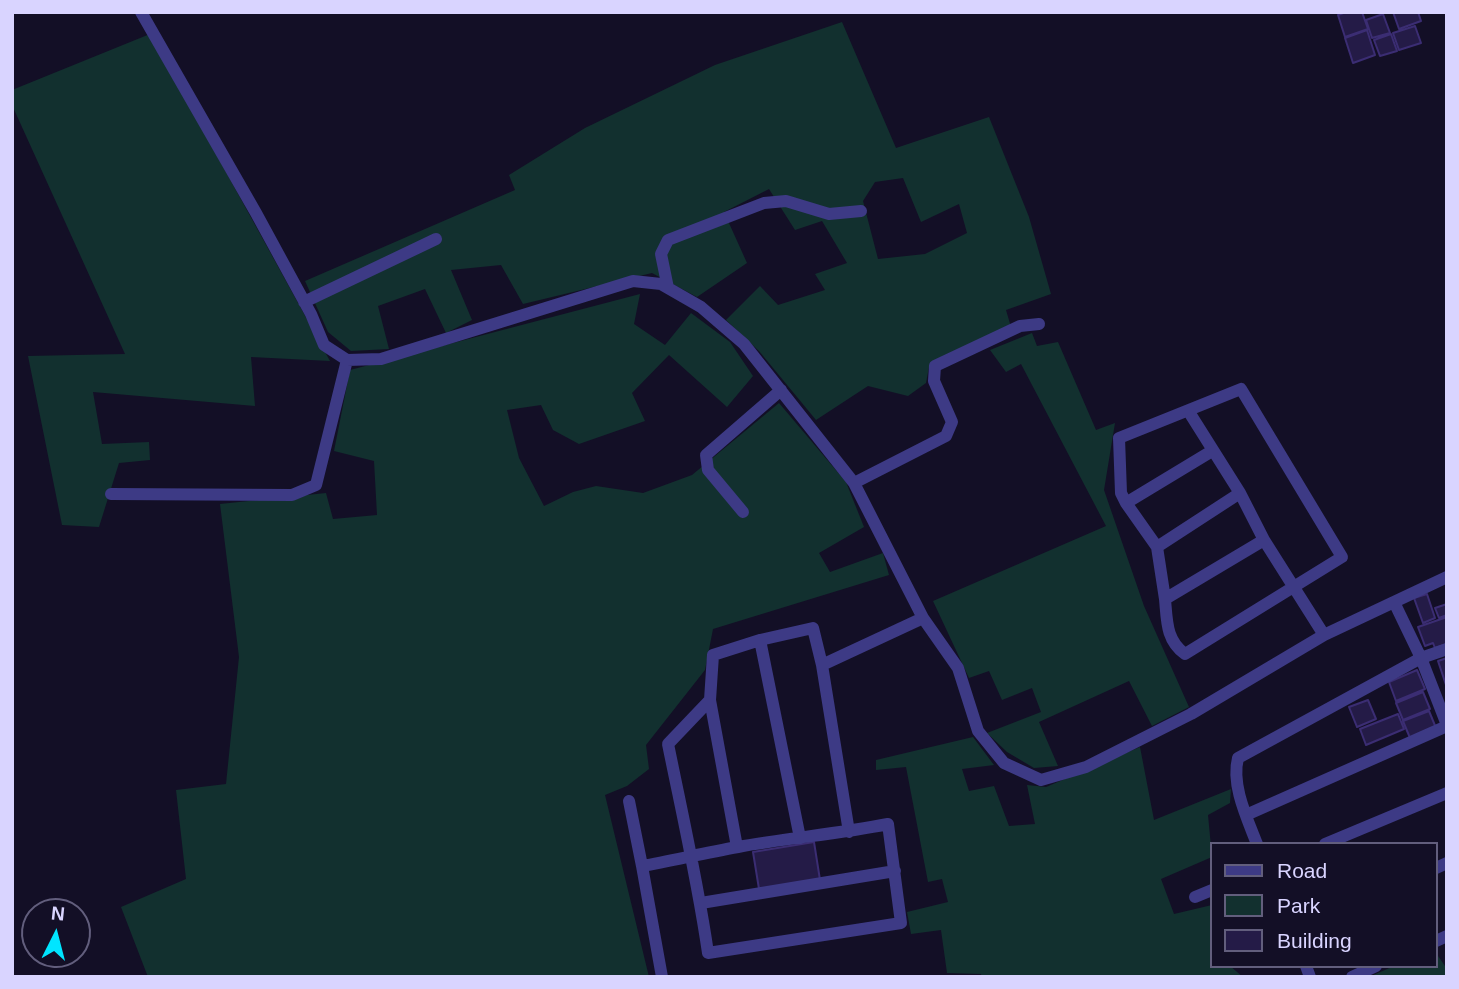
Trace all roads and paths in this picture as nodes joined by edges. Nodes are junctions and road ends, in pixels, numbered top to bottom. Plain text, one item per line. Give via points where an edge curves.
1 (141, 12) edge
2 (862, 211) dead end
3 (436, 239) dead end
4 (668, 288) junction
5 (304, 302) junction
6 (1039, 324) dead end
7 (347, 360) junction
8 (781, 390) junction
9 (1189, 412) junction
10 (1212, 451) junction
11 (854, 483) junction
12 (1240, 493) junction
13 (111, 494) dead end
14 (1126, 503) junction
15 (743, 512) dead end
16 (1264, 540) junction
17 (1157, 547) junction
18 (1447, 577) edge
19 (1294, 586) junction
20 (1165, 599) junction
21 (1394, 602) junction
22 (923, 618) junction
23 (1324, 635) junction
24 (760, 639) junction
25 (1447, 649) edge
26 (1421, 658) junction
27 (821, 665) junction
28 (710, 700) junction
29 (1446, 722) edge
30 (1447, 793) edge
31 (629, 801) dead end
32 (1246, 815) junction
33 (849, 832) junction
34 (800, 838) junction
35 (1256, 842) edge
36 (1330, 842) edge
37 (737, 847) junction
38 (691, 857) junction
39 (642, 866) junction
40 (895, 871) junction
41 (1210, 891) edge
42 (1195, 897) dead end
43 (701, 903) junction
44 (1372, 968) edge
45 (662, 977) edge
46 (1352, 977) edge

1 - 5 street
2 - 4 street via 829,214 786,201 764,203 668,240 661,254
3 - 5 street
4 - 7 street via 633,281 380,359
4 - 8 street via 701,307 744,344
5 - 7 street via 324,345
6 - 11 street via 1020,326 935,366 934,381 952,422 946,436
7 - 13 street via 316,485 292,495
8 - 11 street
8 - 15 street via 706,455 708,470
9 - 10 street
9 - 14 street via 1119,438 1121,492
9 - 19 street via 1241,390 1342,557
10 - 12 street
10 - 14 street
11 - 22 street
12 - 16 street
12 - 17 street
14 - 17 street
16 - 19 street
16 - 20 street
17 - 20 street
18 - 21 street
19 - 20 street via 1185,654 1168,634
19 - 23 street
21 - 23 street
21 - 26 street
22 - 23 street via 958,668 978,731 1004,763 1041,780 1086,767 1191,714
22 - 27 street
24 - 27 street via 813,628
24 - 28 street via 713,655
24 - 34 street
25 - 26 street
26 - 29 street
26 - 32 street via 1238,758 1234,771
27 - 33 street
28 - 37 street
28 - 38 street via 668,744
29 - 32 street
30 - 36 street
31 - 39 street
32 - 35 street
33 - 34 street
33 - 40 street via 888,824
34 - 37 street
37 - 38 street
38 - 39 street
38 - 43 street
39 - 45 street
40 - 43 street
40 - 43 street via 901,923 889,925 708,953
41 - 42 street
44 - 46 street

